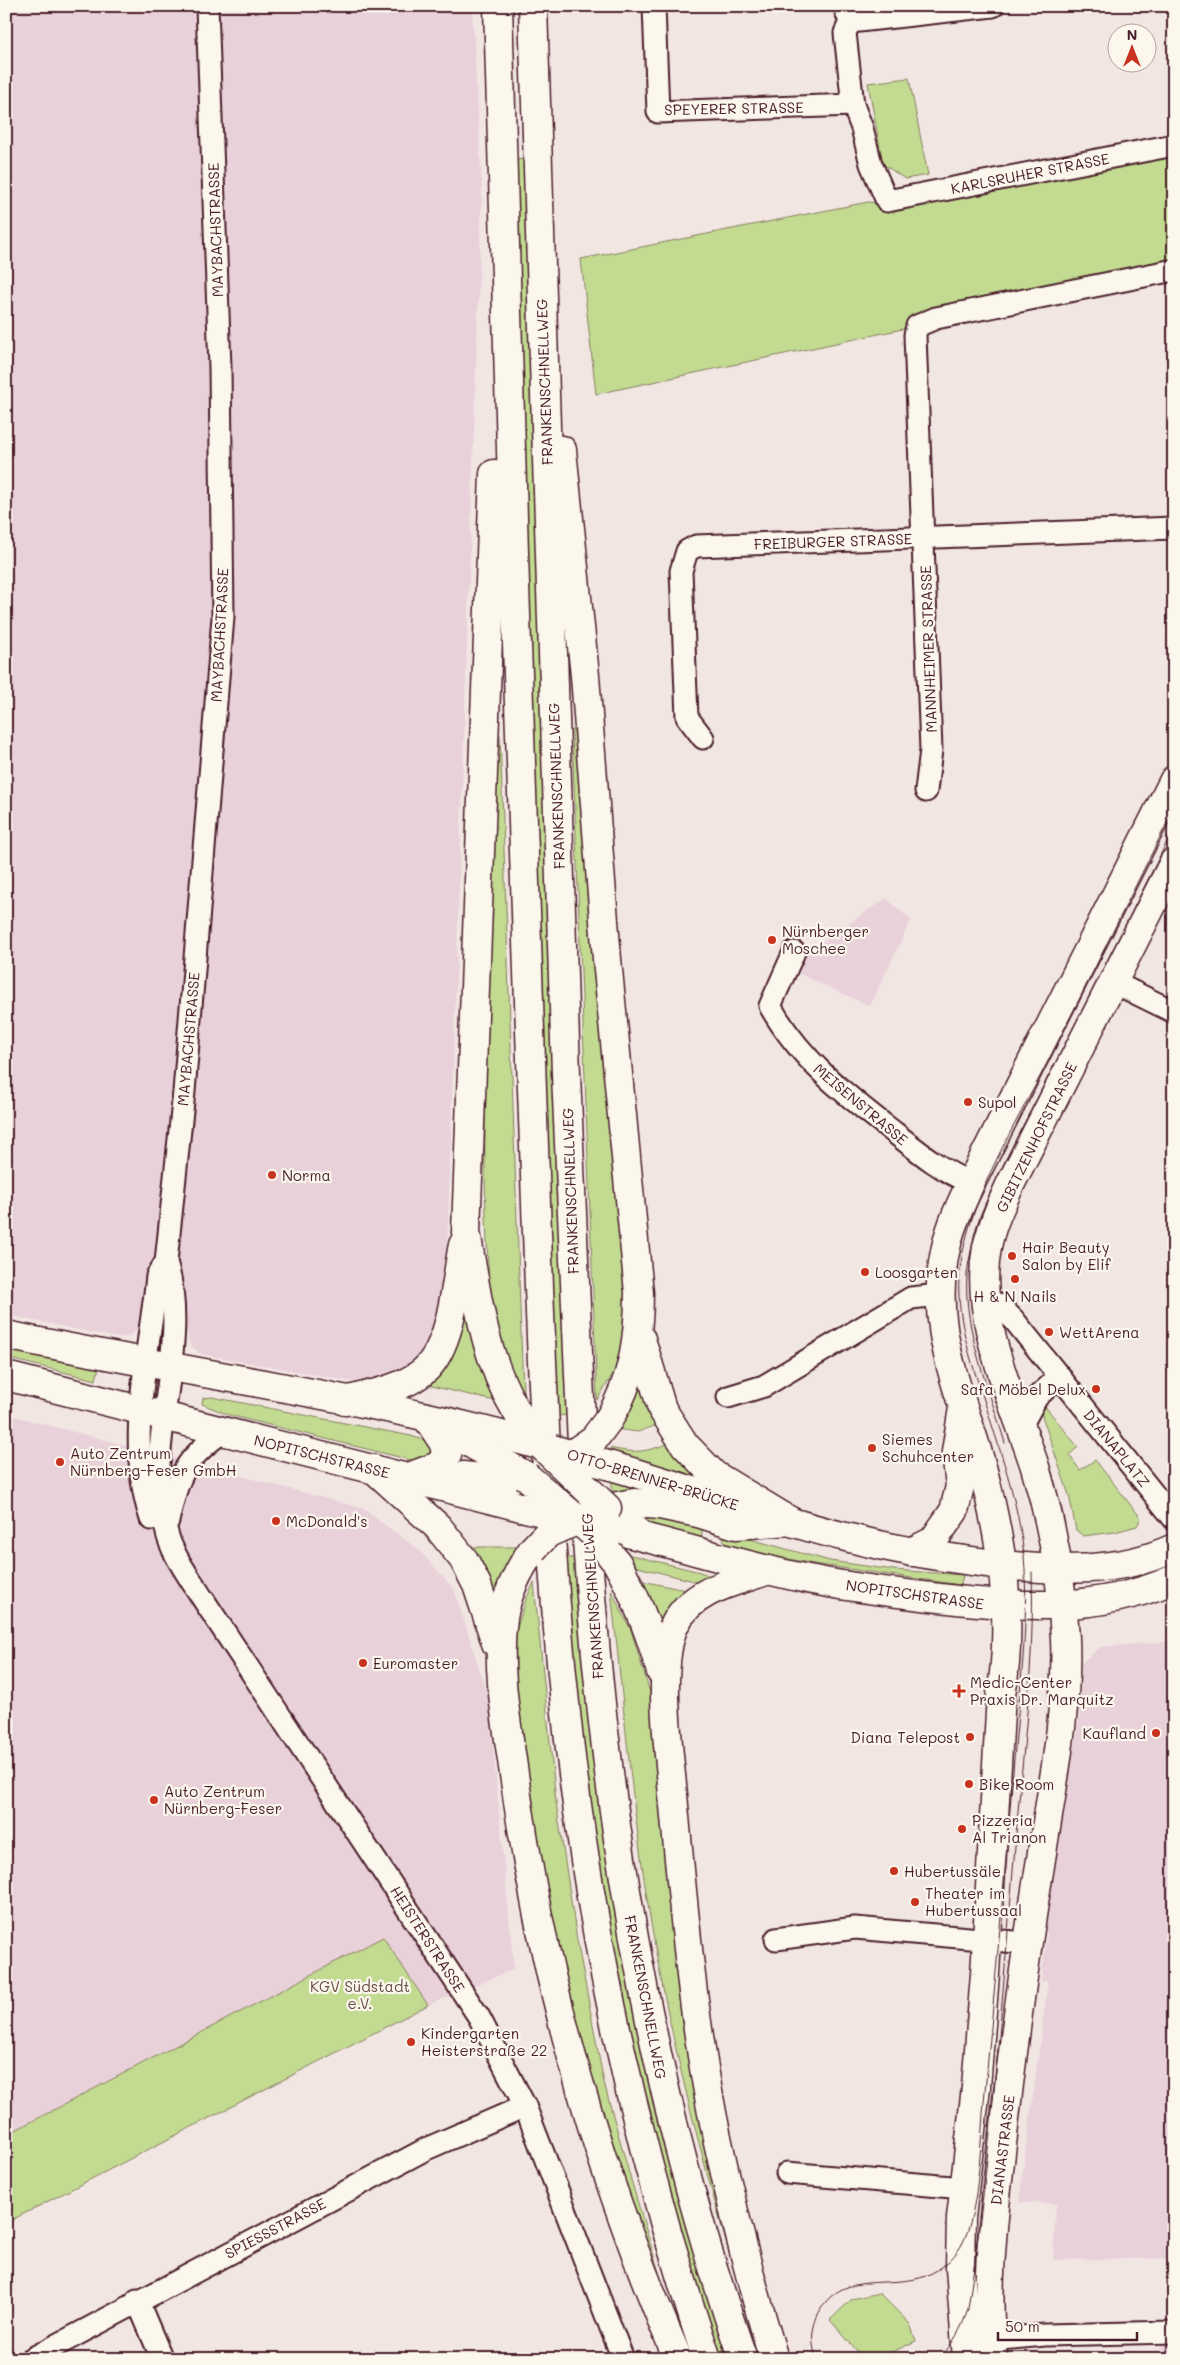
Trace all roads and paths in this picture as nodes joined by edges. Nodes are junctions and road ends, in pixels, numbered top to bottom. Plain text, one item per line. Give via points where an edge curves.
1 (207, 6) edge
2 (498, 6) edge
3 (533, 6) edge
4 (654, 6) edge
5 (993, 6) edge
6 (847, 14) edge
7 (853, 105) junction
8 (1174, 145) edge
9 (540, 255) junction
10 (1174, 270) edge
11 (504, 273) junction
12 (1174, 528) edge
13 (924, 538) junction
14 (703, 738) dead end
15 (1174, 780) edge
16 (926, 791) dead end
17 (1174, 862) edge
18 (794, 952) dead end
19 (1113, 982) junction
20 (1174, 1012) edge
21 (971, 1183) junction
22 (466, 1232) junction
23 (940, 1295) junction
24 (993, 1302) junction
25 (639, 1327) junction
26 (6, 1336) edge
27 (158, 1366) junction
28 (6, 1376) edge
29 (1060, 1376) junction
30 (728, 1397) dead end
31 (345, 1401) junction
32 (963, 1408) junction
33 (153, 1413) junction
34 (427, 1418) junction
35 (1021, 1426) junction
36 (224, 1431) junction
37 (541, 1443) junction
38 (374, 1469) junction
39 (522, 1475) junction
40 (416, 1480) junction
41 (612, 1515) junction
42 (1174, 1519) edge
43 (577, 1520) junction
44 (790, 1521) junction
45 (736, 1525) junction
46 (170, 1540) junction
47 (1174, 1548) edge
48 (911, 1552) junction
49 (718, 1557) junction
50 (1003, 1565) junction
51 (1057, 1569) junction
52 (770, 1570) junction
53 (1174, 1578) edge
54 (1062, 1604) junction
55 (1006, 1606) junction
56 (500, 1656) junction
57 (665, 1688) junction
58 (776, 1939) dead end
59 (986, 1940) junction
60 (1027, 1943) junction
61 (525, 2106) junction
62 (787, 2173) dead end
63 (964, 2188) junction
64 (137, 2300) junction
65 (1174, 2332) edge
66 (979, 2350) edge
67 (31, 2359) edge
68 (162, 2359) edge
69 (623, 2359) edge
70 (678, 2359) edge
71 (707, 2359) edge
72 (743, 2359) edge
73 (774, 2359) edge

1 - 27 street, MAYBACHSTRASSE via 220,368 223,617 184,1092 166,1262 172,1281 173,1320
2 - 11 main road
3 - 9 main road, FRANKENSCHNELLWEG
4 - 7 street, SPEYERER STRASSE via 658,112
5 - 6 street
6 - 7 street via 845,33
7 - 8 street, KARLSRUHER STRASSE via 871,164 887,201
9 - 25 main road via 585,676 607,959 637,1263
9 - 72 main road, FRANKENSCHNELLWEG via 565,1064 580,1413 590,1588 604,1747 626,1899 652,2037 691,2193
10 - 13 street, MANNHEIMER STRASSE via 936,318 917,326
11 - 22 main road via 496,390
11 - 71 main road via 544,1413 565,1704 590,1893 618,2043 654,2189
12 - 13 street, FREIBURGER STRASSE
13 - 14 street, FREIBURGER STRASSE via 712,545 696,546 686,552 681,571 687,717
13 - 16 street, MANNHEIMER STRASSE via 931,750
15 - 21 main road
17 - 19 main road, GIBITZENHOFSTRASSE
18 - 21 street, MEISENSTRASSE via 770,1006 782,1028 817,1070 854,1102 941,1169
19 - 20 street
19 - 24 main road, GIBITZENHOFSTRASSE via 998,1213 985,1260
21 - 23 main road via 947,1241
22 - 31 main road via 448,1325 435,1356 422,1373 402,1384
22 - 37 main road via 488,1348 502,1386
23 - 30 street via 909,1299 764,1386
23 - 32 main road via 944,1342
24 - 29 street, DIANAPLATZ via 1014,1320
24 - 35 main road, GIBITZENHOFSTRASSE via 994,1345
25 - 37 main road, bridge via 629,1378 609,1419 594,1439
25 - 44 main road via 662,1409 685,1445 714,1474
26 - 27 main road
27 - 31 main road
27 - 33 street, HEISTERSTRASSE
28 - 33 main road, NOPITSCHSTRASSE
29 - 35 street via 1038,1397
29 - 42 street, DIANAPLATZ
31 - 34 main road
32 - 48 main road via 956,1452 960,1486 954,1511 934,1542
32 - 50 main road via 991,1502
33 - 36 main road, NOPITSCHSTRASSE
33 - 46 street, HEISTERSTRASSE via 159,1491
34 - 37 main road
34 - 39 main road
34 - 40 main road via 444,1442 447,1455 438,1466
35 - 51 main road, GIBITZENHOFSTRASSE via 1044,1499
36 - 38 main road, NOPITSCHSTRASSE
36 - 46 street via 203,1446 176,1484
37 - 39 main road
37 - 41 main road, bridge
37 - 44 main road, OTTO-BRENNER-BRÜCKE, bridge
38 - 40 main road, NOPITSCHSTRASSE
38 - 56 main road via 438,1527 464,1560 478,1585
39 - 40 main road via 501,1480 463,1476
39 - 43 main road, bridge via 553,1497
40 - 43 main road, NOPITSCHSTRASSE, bridge
41 - 43 main road, bridge
41 - 45 main road via 634,1503 660,1505
41 - 49 main road via 643,1537
43 - 56 main road, bridge via 548,1533 526,1559 510,1592
43 - 57 main road, bridge via 593,1533 631,1588 648,1629
44 - 45 main road
44 - 48 main road
45 - 49 main road via 716,1530 713,1544
46 - 61 street, HEISTERSTRASSE via 214,1616 479,2017
47 - 51 main road via 1124,1564
48 - 50 main road
49 - 52 main road
50 - 51 main road
50 - 55 main road
51 - 54 main road, GIBITZENHOFSTRASSE
52 - 55 main road, NOPITSCHSTRASSE via 861,1588
52 - 57 main road via 708,1592 682,1612 670,1639
53 - 54 main road, NOPITSCHSTRASSE via 1120,1596
54 - 55 main road, NOPITSCHSTRASSE
54 - 60 main road, DIANASTRASSE via 1065,1646 1063,1705
55 - 59 main road via 1006,1666 1001,1695
56 - 70 main road via 518,1810 534,1901 561,2020 594,2137
57 - 73 main road via 688,1946 701,2043 718,2140
58 - 59 street via 855,1928
59 - 60 street
59 - 63 main road via 976,2087
60 - 66 main road, DIANASTRASSE
61 - 64 street, SPIESSSTRASSE via 426,2149
61 - 69 street, HEISTERSTRASSE
62 - 63 street
63 - 66 main road via 959,2259
64 - 67 street, SPIESSSTRASSE
64 - 68 street
65 - 66 street via 1045,2335

